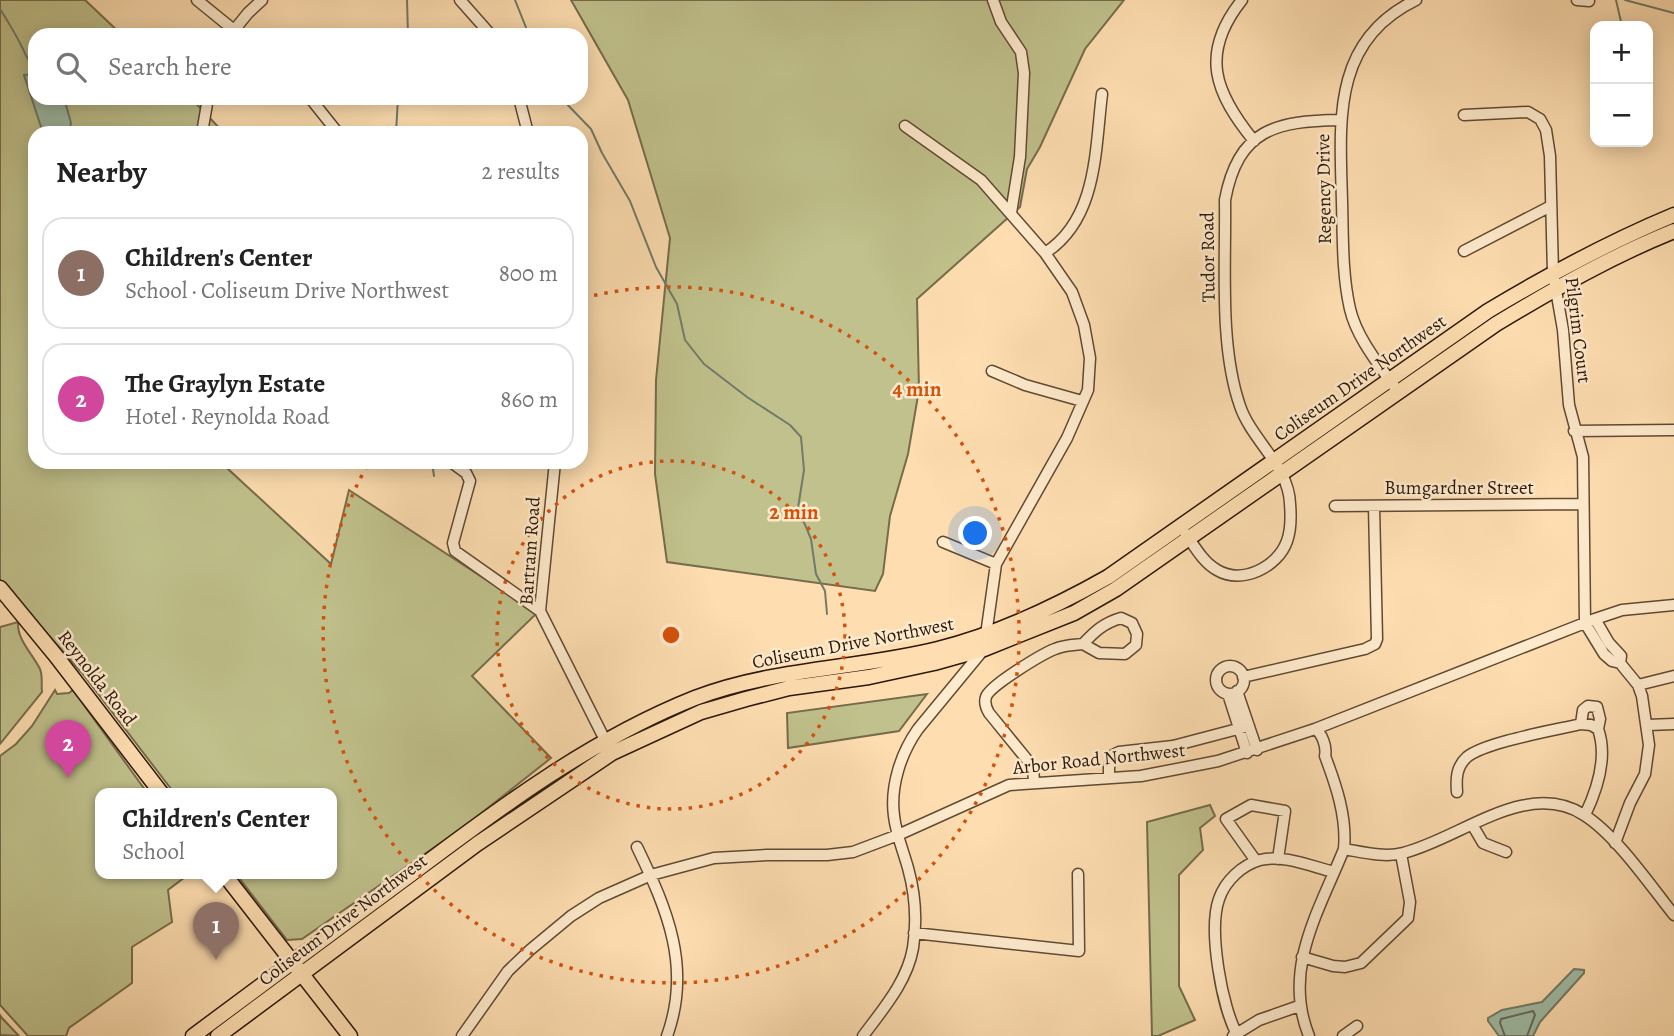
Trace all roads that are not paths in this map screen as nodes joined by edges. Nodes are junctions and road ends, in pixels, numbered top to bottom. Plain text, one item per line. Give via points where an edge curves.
1 (197, 0) edge
2 (262, 0) edge
3 (460, 0) edge
4 (993, 0) edge
5 (1242, 0) edge
6 (1416, 0) edge
7 (1577, 0) edge
8 (1589, 1) edge
9 (229, 28) edge
10 (239, 28) edge
11 (485, 28) edge
12 (1102, 93) dead end
13 (207, 105) edge
14 (316, 105) edge
15 (521, 105) edge
16 (1464, 114) dead end
17 (1340, 120) junction
18 (203, 126) edge
19 (332, 126) edge
20 (526, 126) edge
21 (905, 126) dead end
22 (1254, 141) junction
23 (1551, 206) junction
24 (1011, 213) junction
25 (1674, 215) edge
26 (1674, 231) edge
27 (1464, 251) dead end
28 (1045, 253) junction
29 (1553, 273) junction
30 (1556, 288) junction
31 (992, 371) dead end
32 (1394, 386) junction
33 (1082, 401) junction
34 (1674, 430) edge
35 (1574, 431) junction
36 (1277, 467) junction
37 (461, 469) edge
38 (554, 469) edge
39 (1583, 504) junction
40 (1335, 506) dead end
41 (1374, 506) junction
42 (1185, 532) junction
43 (943, 542) dead end
44 (996, 564) junction
45 (0, 588) edge
46 (1674, 605) edge
47 (540, 611) junction
48 (1590, 621) junction
49 (985, 642) junction
50 (1083, 644) junction
51 (1674, 676) edge
52 (1243, 677) junction
53 (1638, 685) junction
54 (1233, 693) junction
55 (1581, 724) junction
56 (1674, 724) edge
57 (1648, 725) junction
58 (1244, 727) junction
59 (1315, 729) junction
60 (1598, 729) junction
61 (608, 747) junction
62 (1252, 751) junction
63 (1109, 778) junction
64 (1034, 782) junction
65 (157, 788) edge
66 (1457, 792) dead end
67 (1584, 815) junction
68 (1624, 820) junction
69 (1473, 826) junction
70 (898, 835) junction
71 (1615, 843) junction
72 (637, 847) dead end
73 (1344, 849) junction
74 (1506, 852) dead end
75 (1401, 854) junction
76 (1278, 859) junction
77 (1256, 861) junction
78 (1633, 865) junction
79 (1334, 873) junction
80 (1078, 874) dead end
81 (651, 875) junction
82 (228, 879) edge
83 (1674, 915) edge
84 (914, 933) junction
85 (1301, 957) junction
86 (296, 969) junction
87 (1300, 1006) junction
88 (1357, 1026) dead end
89 (1236, 1035) edge
90 (193, 1036) edge
91 (218, 1036) edge
92 (350, 1036) edge
93 (462, 1036) edge
94 (667, 1036) edge
95 (863, 1036) edge
96 (1309, 1036) edge
97 (1343, 1036) edge

1 - 9 street
2 - 10 street
3 - 11 street
4 - 24 street via 1000,22 1021,52 1024,74 1020,157
5 - 22 street via 1222,33 1217,75 1228,107
6 - 17 street, Regency Drive via 1383,22 1362,48 1350,72
7 - 8 street
12 - 28 street via 1086,202 1066,236
13 - 18 street
14 - 19 street
15 - 20 street
16 - 23 street, Pilgrim Court via 1528,112 1540,119 1548,136
17 - 22 street, Tudor Road via 1284,124
17 - 32 street, Regency Drive via 1343,261 1350,310
21 - 24 street via 981,180
22 - 36 street, Tudor Road via 1228,180 1225,200 1229,369 1241,409
23 - 27 street
23 - 29 street, Pilgrim Court
24 - 28 street
25 - 29 main road, Coliseum Drive Northwest
26 - 30 main road, Coliseum Drive Northwest
28 - 33 street via 1072,292 1084,325 1090,358 1088,390
29 - 30 street, Pilgrim Court
29 - 32 main road, Coliseum Drive Northwest via 1488,311
30 - 32 main road, Coliseum Drive Northwest
30 - 35 street, Pilgrim Court
31 - 33 street
32 - 36 main road, Coliseum Drive Northwest
33 - 44 street via 1067,438
34 - 35 street
35 - 39 street, Pilgrim Court via 1583,457
36 - 42 main road, Coliseum Drive Northwest
36 - 42 street, Tudor Road via 1289,492 1290,531 1272,563 1248,574 1222,573 1203,559
37 - 47 street via 470,481 453,543 456,551
38 - 47 street, Bartram Road
39 - 41 street, Bumgardner Street
39 - 48 street, Pilgrim Court
40 - 41 street, Bumgardner Street
41 - 52 street via 1375,644
42 - 49 main road, Coliseum Drive Northwest via 1116,589 1074,613
43 - 44 street
44 - 49 street
45 - 65 main road, Reynolda Road
46 - 48 street, Arbor Road Northwest via 1622,610
47 - 61 street, Bartram Road
48 - 53 street via 1612,661 1620,663
48 - 59 street, Arbor Road Northwest
49 - 61 main road, Coliseum Drive Northwest via 934,663 746,699
49 - 70 street via 910,740 895,784 893,813
50 - 50 street via 1099,653 1125,654 1136,645 1137,634 1132,623 1121,618 1096,630
50 - 64 street via 1043,654 1001,681 986,698 989,713 1032,767
51 - 53 street
52 - 54 street via 1243,684
52 - 54 street via 1234,666 1220,669 1216,677 1220,690
53 - 57 street
54 - 58 street
55 - 60 street
55 - 60 street via 1583,710 1597,707
55 - 66 street via 1470,755 1456,775
56 - 57 street
57 - 68 street via 1645,774
58 - 62 street
58 - 63 street via 1203,740 1119,752 1110,761
59 - 62 street, Arbor Road Northwest
59 - 73 street via 1320,732 1338,796
60 - 67 street via 1599,778
61 - 86 main road, Coliseum Drive Northwest
62 - 63 street, Arbor Road Northwest via 1181,770
63 - 64 street, Arbor Road Northwest
64 - 70 street, Arbor Road Northwest via 993,791
67 - 69 street via 1555,803 1538,802
67 - 71 street
68 - 71 street
68 - 78 street via 1626,848
69 - 74 street via 1483,843
69 - 75 street
70 - 81 street, Arbor Road Northwest via 840,855 714,858
70 - 84 street via 912,887
71 - 78 street
72 - 81 street
73 - 75 street
73 - 79 street
75 - 85 street via 1410,902 1408,918 1361,963 1334,966
76 - 77 street
76 - 77 street via 1285,811 1251,805 1226,819
76 - 79 street
77 - 89 street via 1233,878 1216,910 1219,974
78 - 83 street
79 - 85 street
80 - 84 street via 1079,951
81 - 93 street, Arbor Road Northwest via 599,898 530,950 508,971
81 - 94 street via 669,921 677,969 677,999
82 - 86 main road
84 - 95 street via 903,979
85 - 87 street
86 - 90 main road, Coliseum Drive Northwest
86 - 91 main road, Coliseum Drive Northwest
86 - 92 main road
87 - 89 street via 1259,1020
87 - 96 street
88 - 97 street

